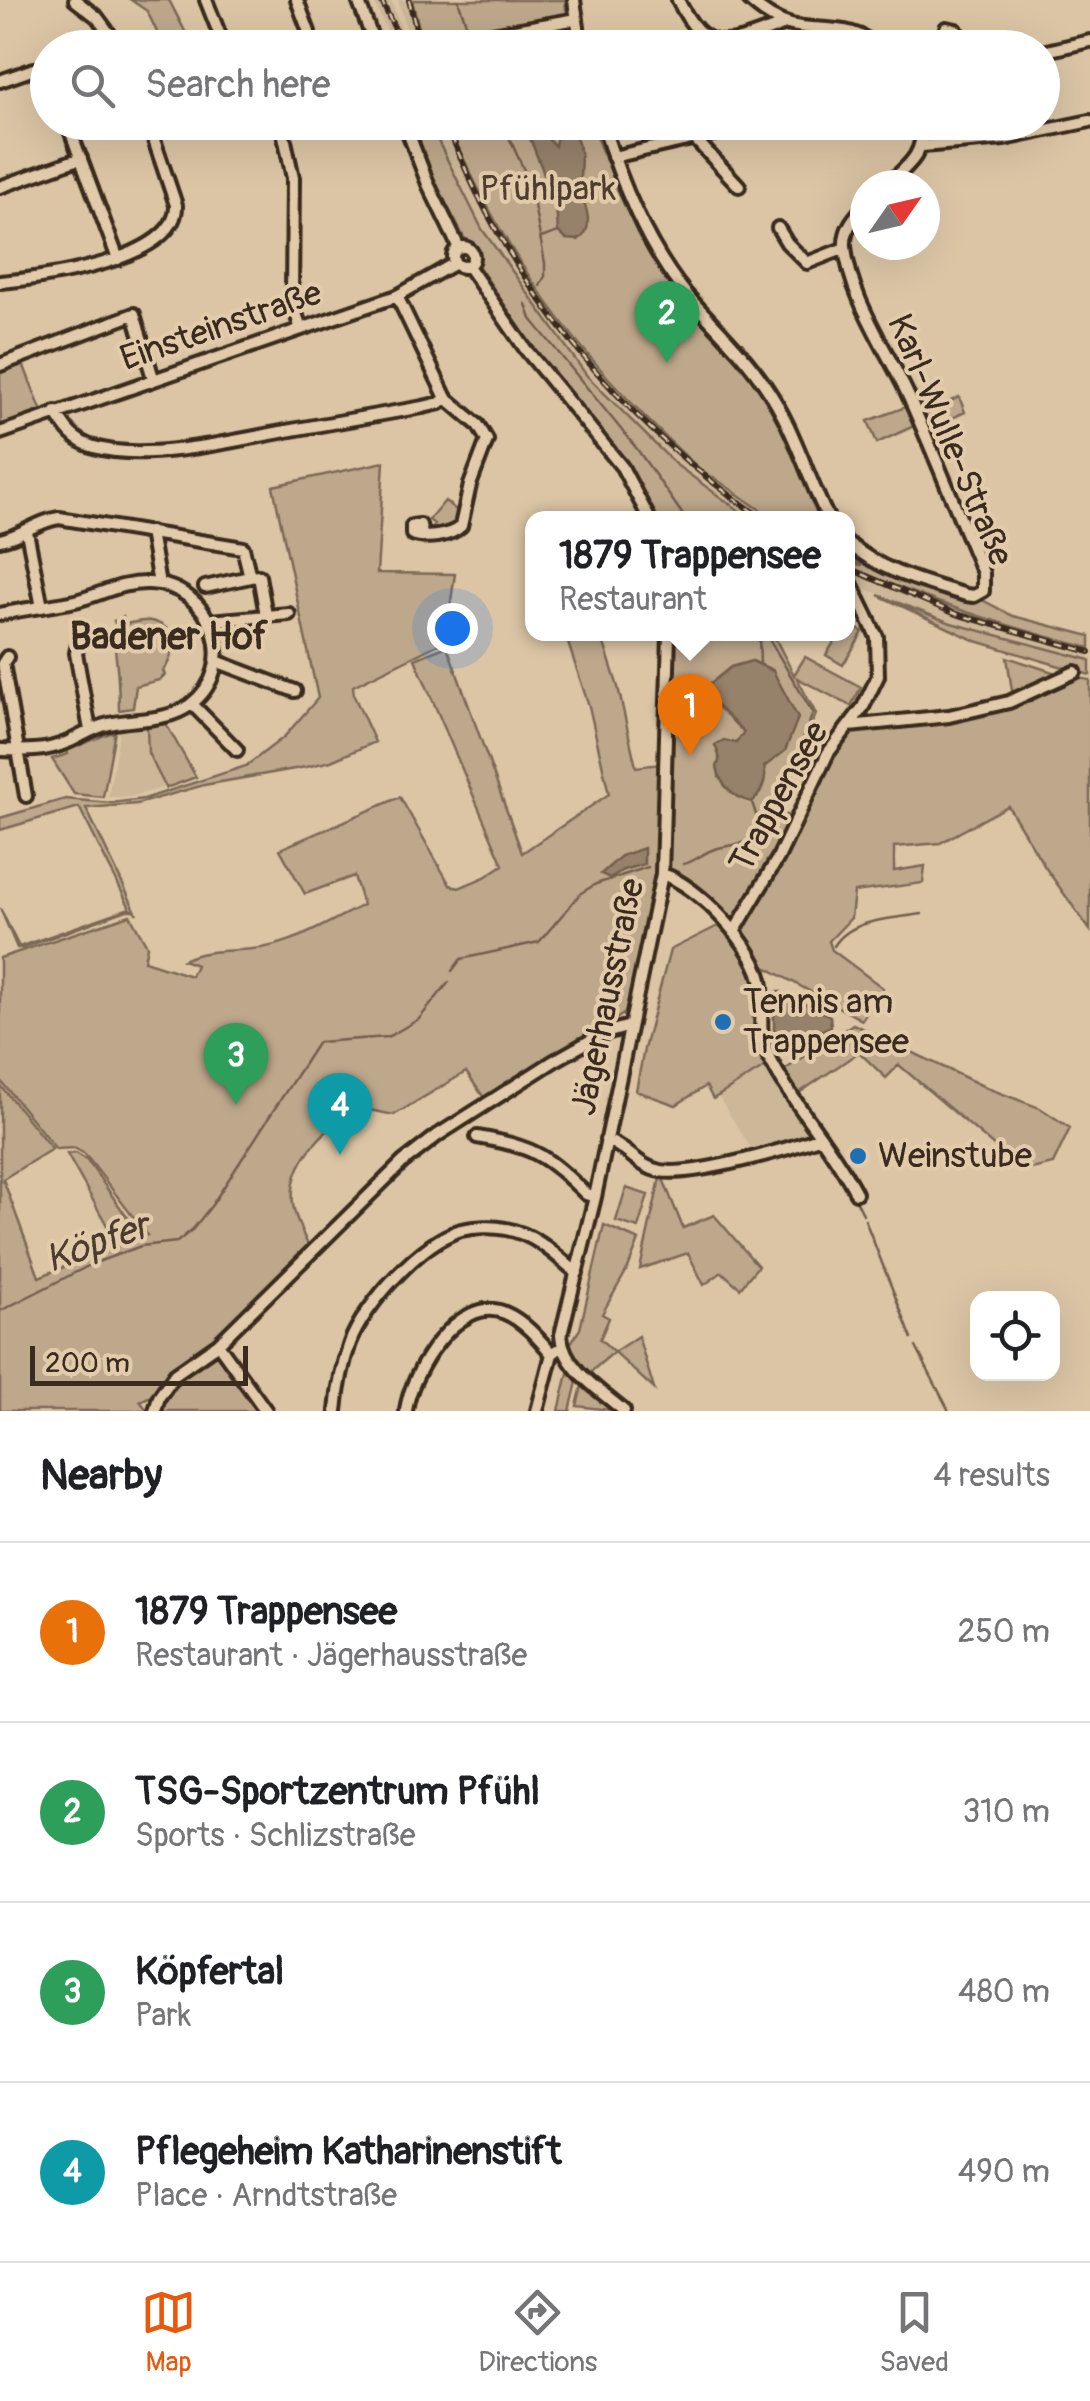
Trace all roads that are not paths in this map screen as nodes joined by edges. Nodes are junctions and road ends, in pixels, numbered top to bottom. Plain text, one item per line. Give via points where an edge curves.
1 (75, 0) edge
2 (206, 0) edge
3 (297, 0) edge
4 (358, 0) edge
5 (574, 0) edge
6 (678, 0) edge
7 (749, 0) edge
8 (576, 20) junction
9 (786, 24) junction
10 (946, 28) dead end
11 (107, 30) edge
12 (218, 30) edge
13 (308, 30) edge
14 (369, 30) edge
15 (513, 30) edge
16 (578, 30) edge
17 (696, 30) edge
18 (770, 30) edge
19 (834, 30) edge
20 (956, 30) edge
21 (1090, 41) edge
22 (1060, 48) edge
23 (30, 70) edge
24 (0, 81) edge
25 (1090, 120) edge
26 (1060, 127) edge
27 (74, 140) edge
28 (154, 140) edge
29 (286, 140) edge
30 (411, 140) edge
31 (608, 140) edge
32 (696, 140) joint
33 (922, 140) edge
34 (1004, 140) edge
35 (922, 146) junction
36 (81, 158) junction
37 (613, 158) junction
38 (903, 170) edge
39 (740, 186) dead end
40 (0, 187) edge
41 (850, 223) edge
42 (778, 228) dead end
43 (459, 248) junction
44 (845, 248) junction
45 (118, 258) junction
46 (455, 263) junction
47 (468, 266) junction
48 (0, 282) edge
49 (397, 296) junction
50 (300, 327) junction
51 (0, 366) edge
52 (154, 378) junction
53 (446, 398) junction
54 (56, 412) junction
55 (0, 433) edge
56 (645, 511) edge
57 (825, 511) edge
58 (27, 532) junction
59 (150, 532) junction
60 (422, 534) dead end
61 (0, 540) edge
62 (855, 548) edge
63 (250, 577) junction
64 (158, 584) junction
65 (205, 587) dead end
66 (855, 590) edge
67 (42, 606) junction
68 (0, 614) edge
69 (289, 614) dead end
70 (266, 615) junction
71 (210, 621) junction
72 (669, 641) edge
73 (78, 645) dead end
74 (7, 657) dead end
75 (216, 661) junction
76 (1075, 672) dead end
77 (295, 691) dead end
78 (192, 704) junction
79 (849, 726) junction
80 (90, 730) junction
81 (0, 750) edge
82 (238, 750) dead end
83 (19, 751) junction
84 (26, 796) dead end
85 (662, 874) junction
86 (734, 932) junction
87 (630, 1026) junction
88 (477, 1137) dead end
89 (821, 1137) junction
90 (606, 1140) junction
91 (856, 1193) dead end
92 (595, 1197) junction
93 (577, 1273) junction
94 (218, 1344) junction
95 (557, 1350) junction
96 (156, 1411) edge
97 (266, 1411) edge
98 (336, 1411) edge
99 (406, 1411) edge
100 (537, 1411) edge
101 (624, 1411) edge

1 - 11 street
2 - 12 street
3 - 13 street
4 - 14 street
5 - 8 street
6 - 17 street
7 - 9 street
8 - 15 street
8 - 16 street
9 - 18 street
9 - 19 street
10 - 20 street
21 - 22 street
23 - 24 street
25 - 26 street
27 - 36 street
28 - 45 street via 176,214 155,238
29 - 50 street via 293,178 292,298
30 - 43 street
31 - 37 street
32 - 37 street
32 - 39 street
33 - 35 street
34 - 35 street
35 - 38 street
36 - 40 street
36 - 45 street
37 - 57 street via 661,258 751,364 788,421
41 - 44 street
42 - 44 street via 807,263
43 - 46 street
43 - 47 street via 471,252
44 - 62 street, Karl-Wulle-Straße via 868,318 909,397 984,586 980,594 966,595 897,574
45 - 48 street
46 - 47 street
46 - 49 street, Einsteinstraße
47 - 56 street via 526,350 622,467
49 - 50 street, Einsteinstraße
49 - 53 street
50 - 52 street, Einsteinstraße
51 - 52 street via 134,314
52 - 54 street, Einsteinstraße
53 - 54 street via 192,448 106,450 76,439
53 - 60 street via 482,429 487,444 461,526 446,535
54 - 55 street, Einsteinstraße
58 - 59 street via 58,518
58 - 61 street
58 - 67 street
59 - 63 street via 243,548
59 - 64 street
63 - 65 street
63 - 70 street via 259,576
64 - 67 street
64 - 71 street via 191,598
66 - 79 street, Trappensee via 875,630 880,660 874,686
67 - 68 street
69 - 70 street
70 - 71 street
71 - 75 street
72 - 85 street, Jägerhausstraße
73 - 80 street
74 - 83 street via 2,663
75 - 77 street
75 - 78 street
76 - 79 street via 1009,702 964,713
78 - 80 street
78 - 82 street
79 - 86 street, Trappensee via 828,753
80 - 83 street via 49,749
81 - 83 street
83 - 84 street
85 - 86 street via 710,906
85 - 87 street, Jägerhausstraße
86 - 89 street via 759,970 764,1048
87 - 90 street, Jägerhausstraße
87 - 94 street via 554,1061 424,1146
88 - 92 street via 541,1154
89 - 90 street via 675,1171 648,1166
89 - 91 street
90 - 92 street, Jägerhausstraße
92 - 93 street, Jägerhausstraße
93 - 95 street, Jägerhausstraße
93 - 98 street via 521,1232 474,1228 447,1236 367,1311 350,1341
94 - 96 street via 175,1374
94 - 97 street
95 - 99 street via 507,1314 476,1312 426,1357
95 - 100 street, Jägerhausstraße
95 - 101 street

